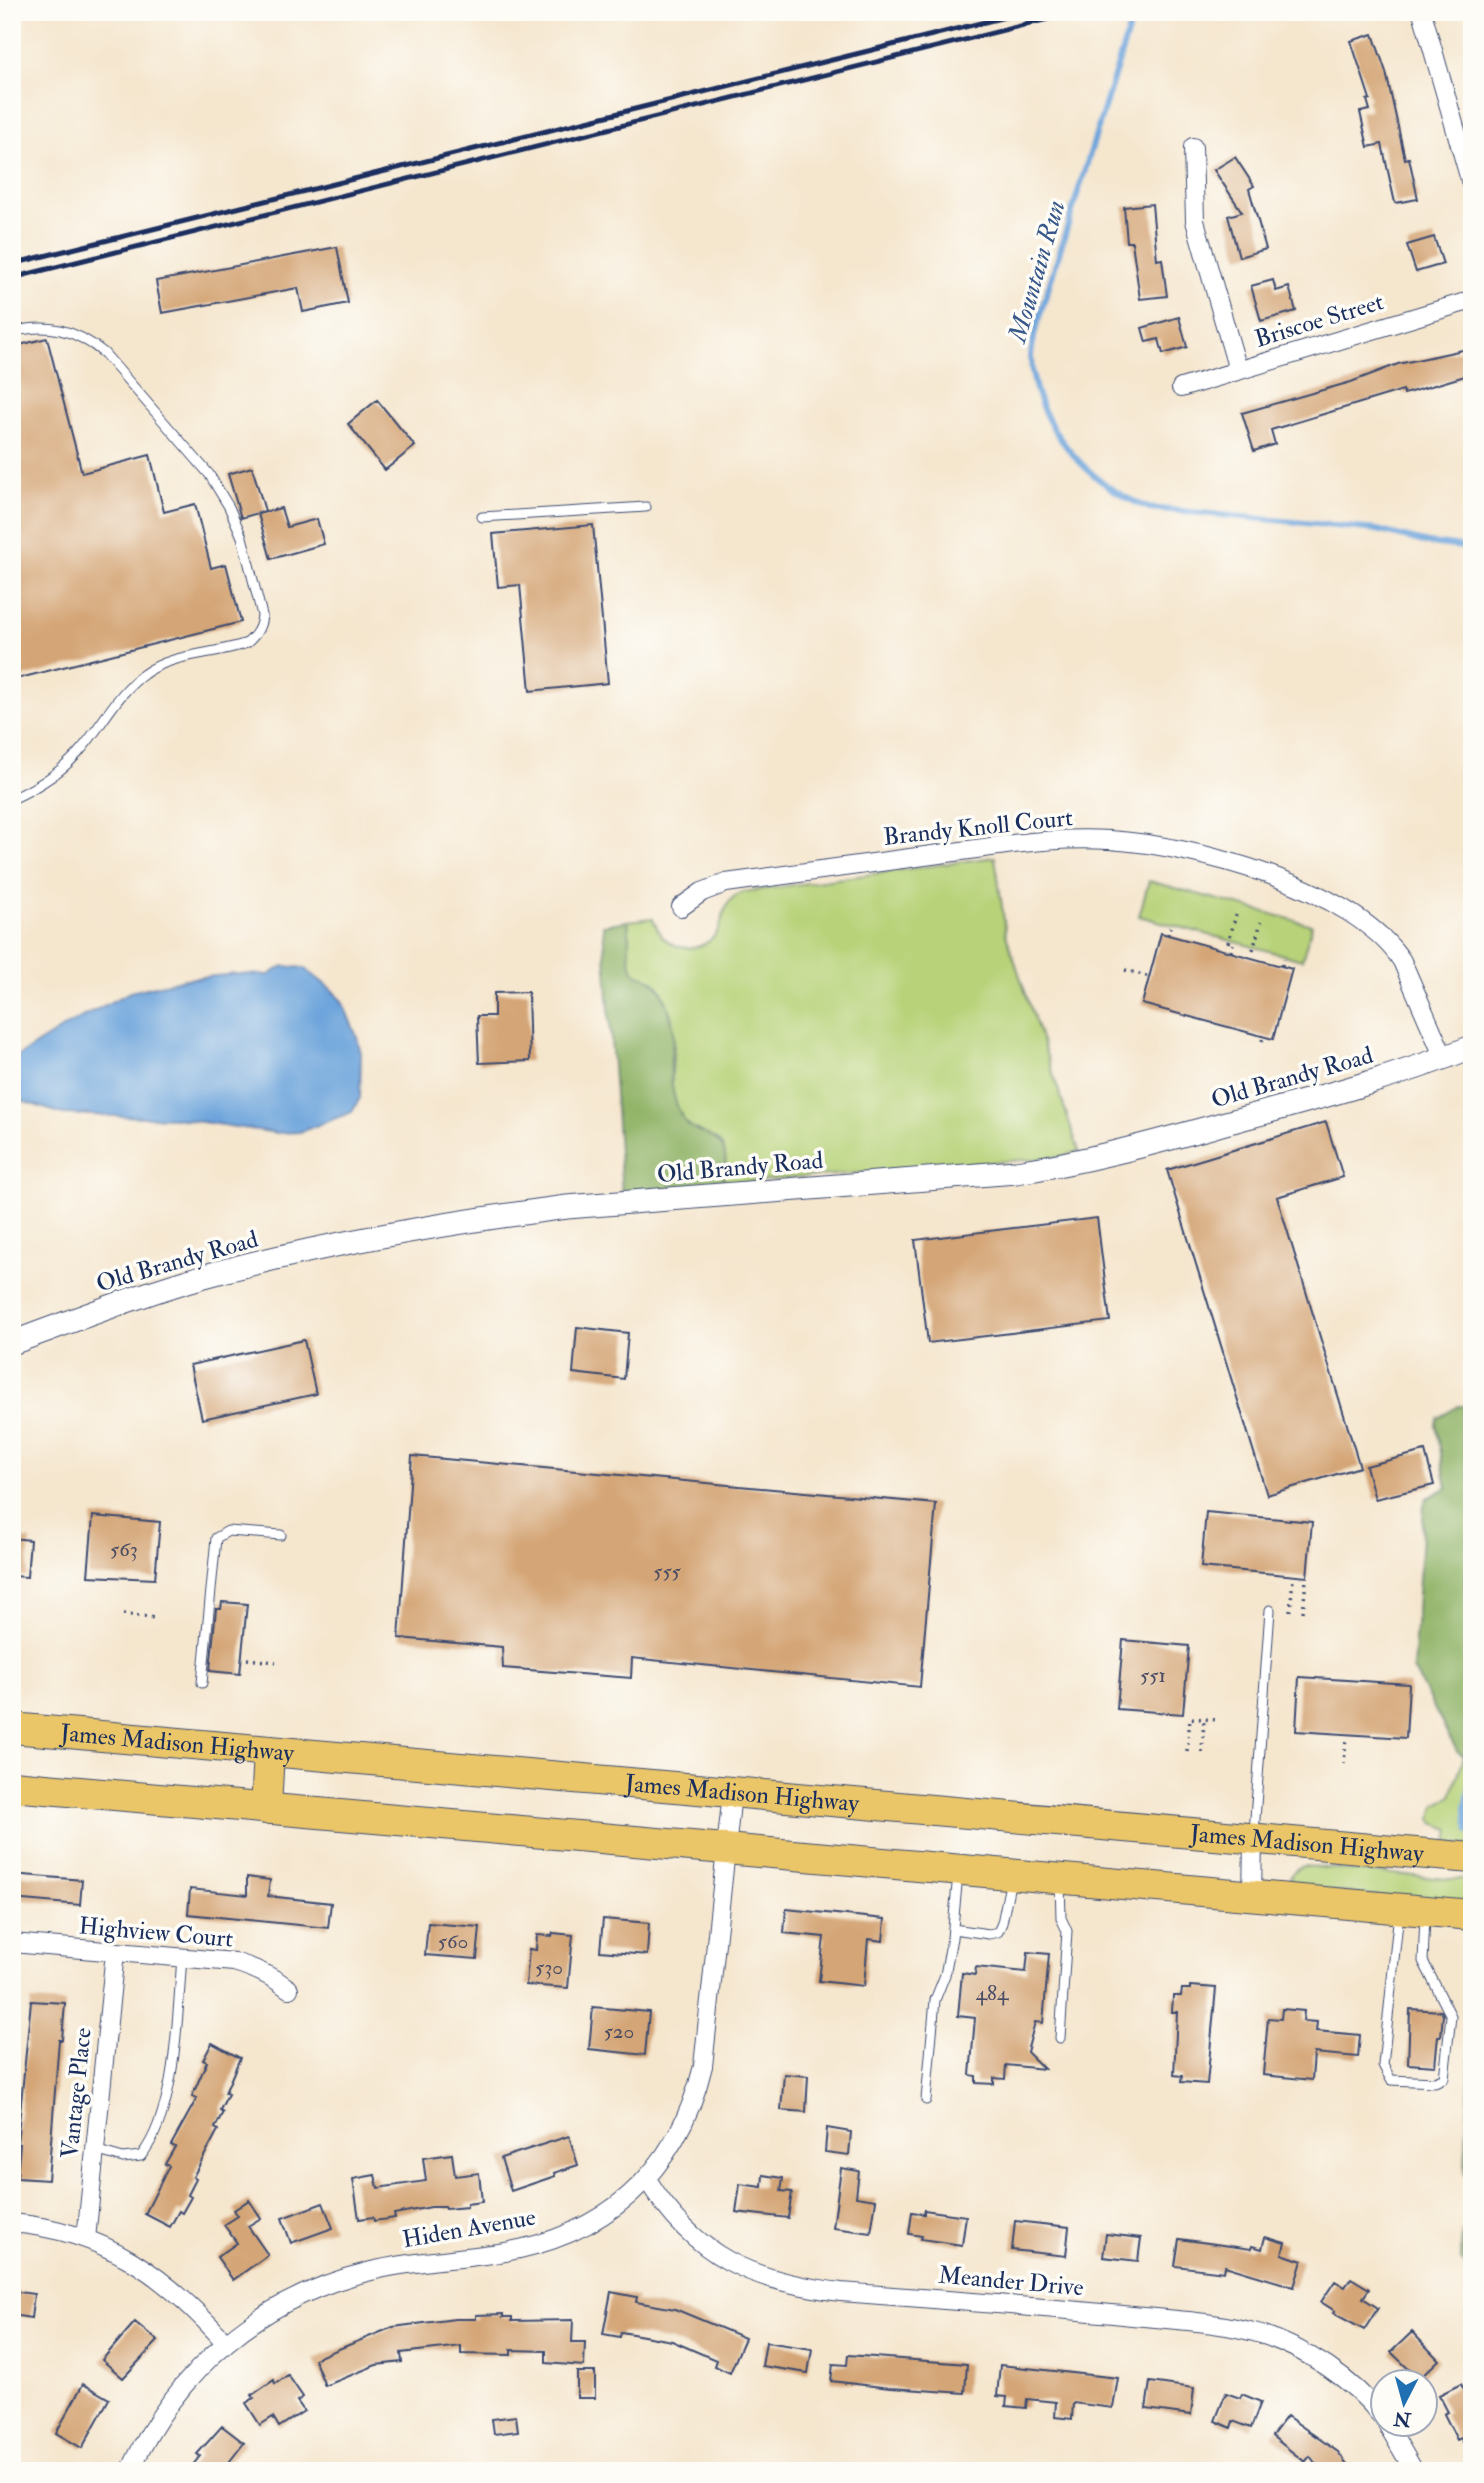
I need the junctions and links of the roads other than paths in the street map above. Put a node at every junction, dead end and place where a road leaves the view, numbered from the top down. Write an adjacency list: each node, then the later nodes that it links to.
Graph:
1 (1422, 12): 3 (street)
2 (1193, 147): 6 (street)
3 (1472, 187)
4 (1472, 300): 6 (street, Briscoe Street)
5 (12, 332): 10 (lane)
6 (1238, 370): 7 (street, Briscoe Street)
7 (1181, 388)
8 (646, 507): 9 (lane)
9 (482, 517)
10 (12, 799)
11 (681, 907): 13 (street, Brandy Knoll Court)
12 (1472, 1047): 13 (street, Old Brandy Road)
13 (1444, 1058): 14 (street, Old Brandy Road)
14 (12, 1343)
15 (281, 1535): 17 (lane)
16 (1270, 1610): 23 (lane)
17 (202, 1683)
18 (12, 1728): 19 (main road, James Madison Highway)
19 (269, 1751): 21 (main road, James Madison Highway); 22 (main road)
20 (12, 1786): 22 (main road)
21 (732, 1793): 23 (main road, James Madison Highway); 24 (street, Hiden Avenue)
22 (266, 1809): 24 (main road)
23 (1253, 1838): 25 (main road, James Madison Highway); 29 (street)
24 (726, 1850): 26 (main road); 40 (street, Hiden Avenue)
25 (1472, 1858)
26 (959, 1871): 27 (main road); 32 (lane)
27 (1012, 1875): 28 (main road); 32 (lane)
28 (1060, 1880): 29 (main road); 37 (lane)
29 (1252, 1897): 30 (main road)
30 (1412, 1910): 30 (lane); 31 (main road)
31 (1472, 1915)
32 (953, 1929): 38 (lane)
33 (12, 1944): 34 (street, Highview Court)
34 (115, 1952): 35 (street, Highview Court); 39 (street, Vantage Place)
35 (183, 1958): 36 (street, Highview Court); 39 (lane)
36 (289, 1989)
37 (1060, 2038)
38 (926, 2100)
39 (95, 2150): 42 (street, Vantage Place)
40 (647, 2179): 43 (street, Hiden Avenue); 44 (street, Meander Drive)
41 (12, 2223): 42 (street)
42 (86, 2239): 43 (street)
43 (225, 2342): 46 (street, Hiden Avenue)
44 (1368, 2403)
45 (1395, 2438): 47 (street)
46 (130, 2471)
47 (1414, 2471)

